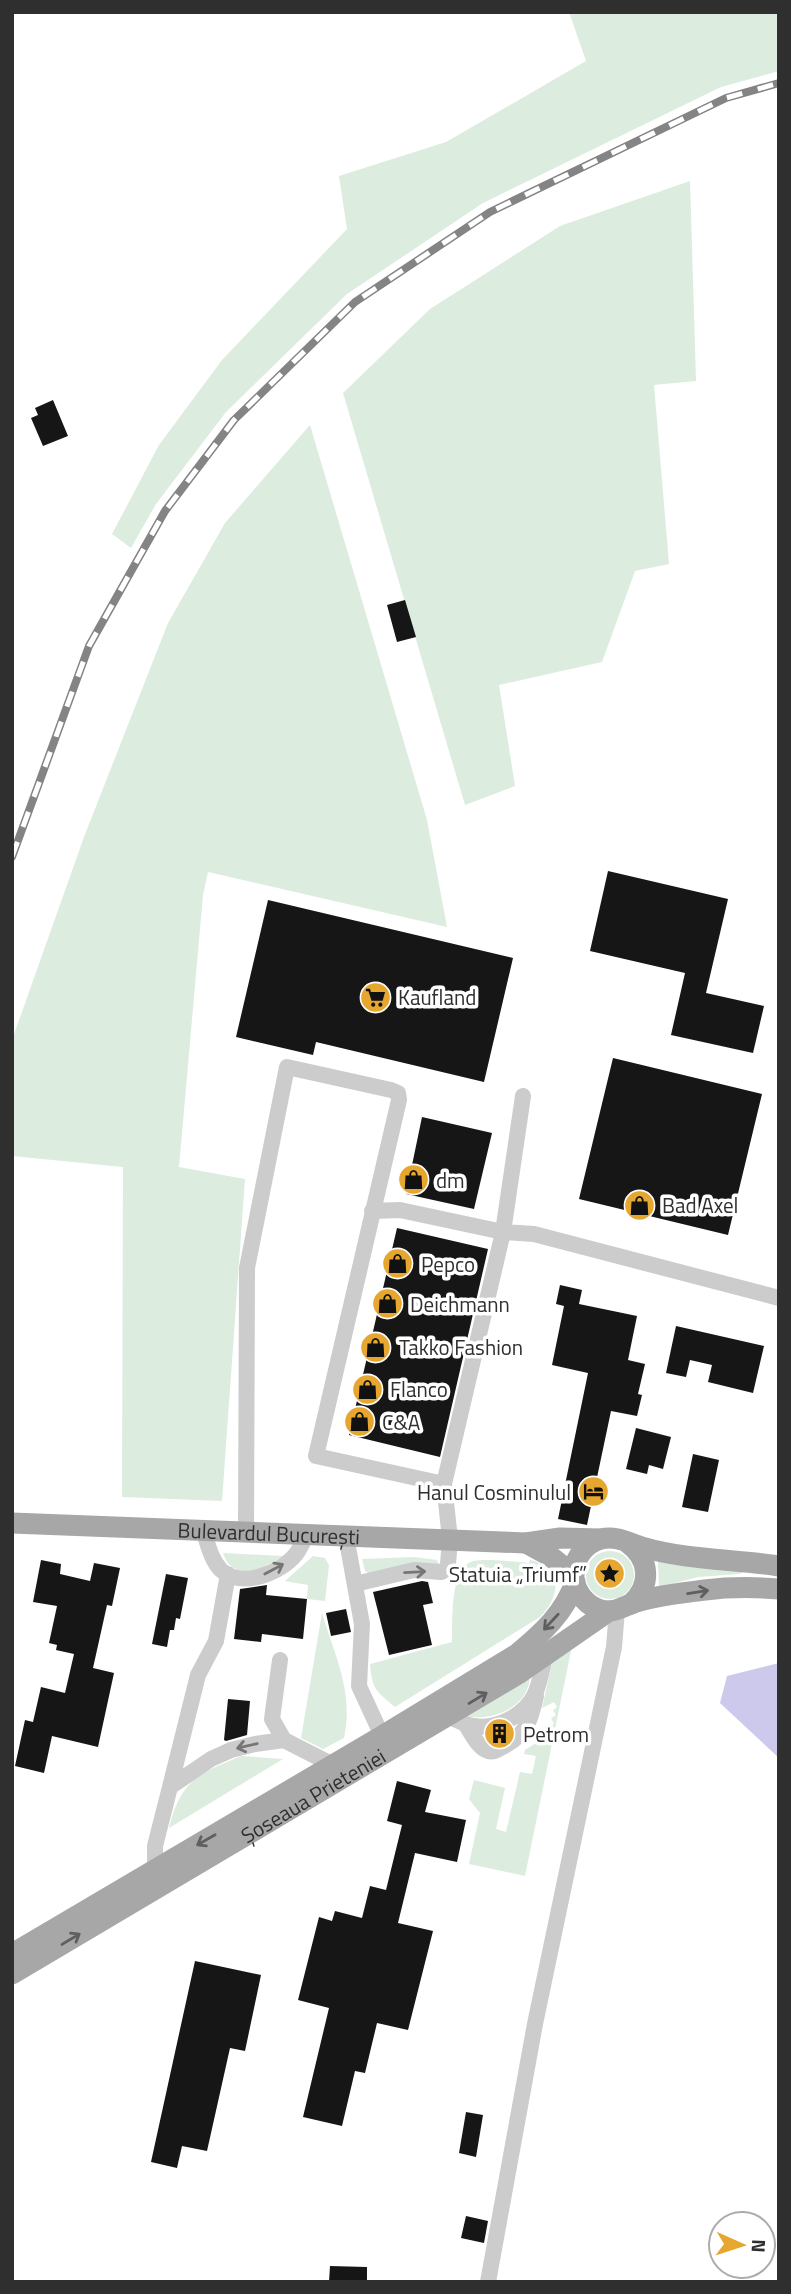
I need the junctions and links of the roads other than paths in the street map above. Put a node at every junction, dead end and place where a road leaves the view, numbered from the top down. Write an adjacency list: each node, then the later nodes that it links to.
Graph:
1 (523, 1096): 3 (street)
2 (372, 1211): 3 (street); 5 (street); 8 (street)
3 (503, 1232): 4 (street); 5 (street)
4 (779, 1298)
5 (444, 1485): 11 (street)
6 (12, 1523): 7 (main road, Bulevardul București)
7 (203, 1531): 8 (main road, Bulevardul București); 16 (street)
8 (246, 1533): 9 (main road, Bulevardul București)
9 (307, 1535): 10 (main road, Bulevardul București); 16 (street, one-way to 9)
10 (346, 1536): 11 (main road, Bulevardul București); 18 (street)
11 (450, 1539): 13 (main road, Bulevardul București); 18 (street, one-way to 11)
12 (601, 1539): 13 (main road, Bulevardul București); 14 (main road); 17 (main road)
13 (526, 1543): 17 (main road)
14 (628, 1543): 15 (main road); 20 (main road)
15 (779, 1566)
16 (228, 1574): 28 (street)
17 (574, 1579): 20 (main road); 25 (main road, Șoseaua Prieteniei, one-way to 25)
18 (355, 1584): 25 (street)
19 (779, 1588): 20 (main road, one-way to 19)
20 (619, 1608): 21 (main road, Șoseaua Prieteniei); 32 (street)
21 (545, 1657): 23 (street); 24 (main road, Șoseaua Prieteniei, one-way to 21)
22 (280, 1660): 26 (street)
23 (538, 1686): 24 (street); 24 (street)
24 (457, 1720): 31 (main road, Șoseaua Prieteniei, one-way to 24)
25 (382, 1736): 27 (main road, Șoseaua Prieteniei)
26 (284, 1740): 27 (street); 28 (street, one-way to 28)
27 (333, 1765): 29 (main road, Șoseaua Prieteniei, one-way to 29)
28 (170, 1787): 29 (street)
29 (155, 1869): 30 (main road, Șoseaua Prieteniei)
30 (12, 1954)
31 (12, 1974)
32 (488, 2282)

